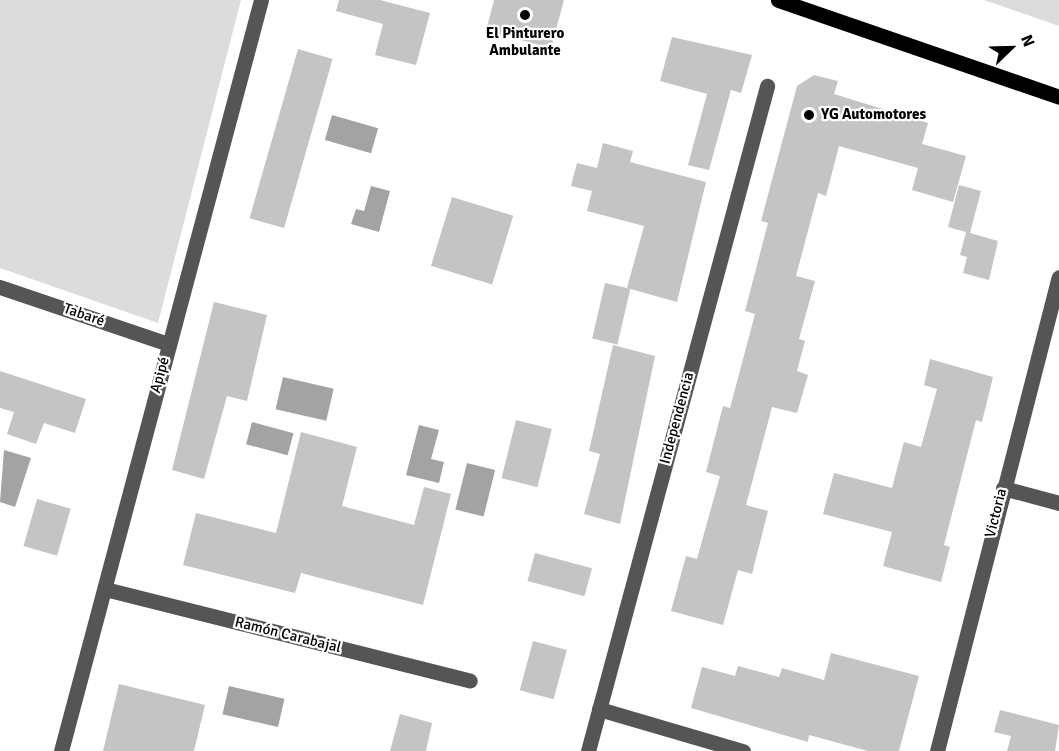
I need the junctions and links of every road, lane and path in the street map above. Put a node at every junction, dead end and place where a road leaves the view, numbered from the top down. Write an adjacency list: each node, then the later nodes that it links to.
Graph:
1 (261, 0): 7 (street, Apipé)
2 (778, 0): 4 (main road)
3 (767, 86): 12 (street, Independencia)
4 (1059, 97)
5 (1059, 277): 8 (street, Victoria)
6 (0, 287): 7 (street, Tabaré)
7 (168, 344): 10 (street, Apipé)
8 (1003, 488): 9 (street); 16 (street, Victoria)
9 (1059, 503)
10 (105, 590): 11 (street, Ramón Carabajal); 13 (street, Apipé)
11 (471, 681)
12 (599, 709): 14 (street, Independencia); 15 (street)
13 (61, 751)
14 (588, 751)
15 (743, 751)
16 (937, 751)

